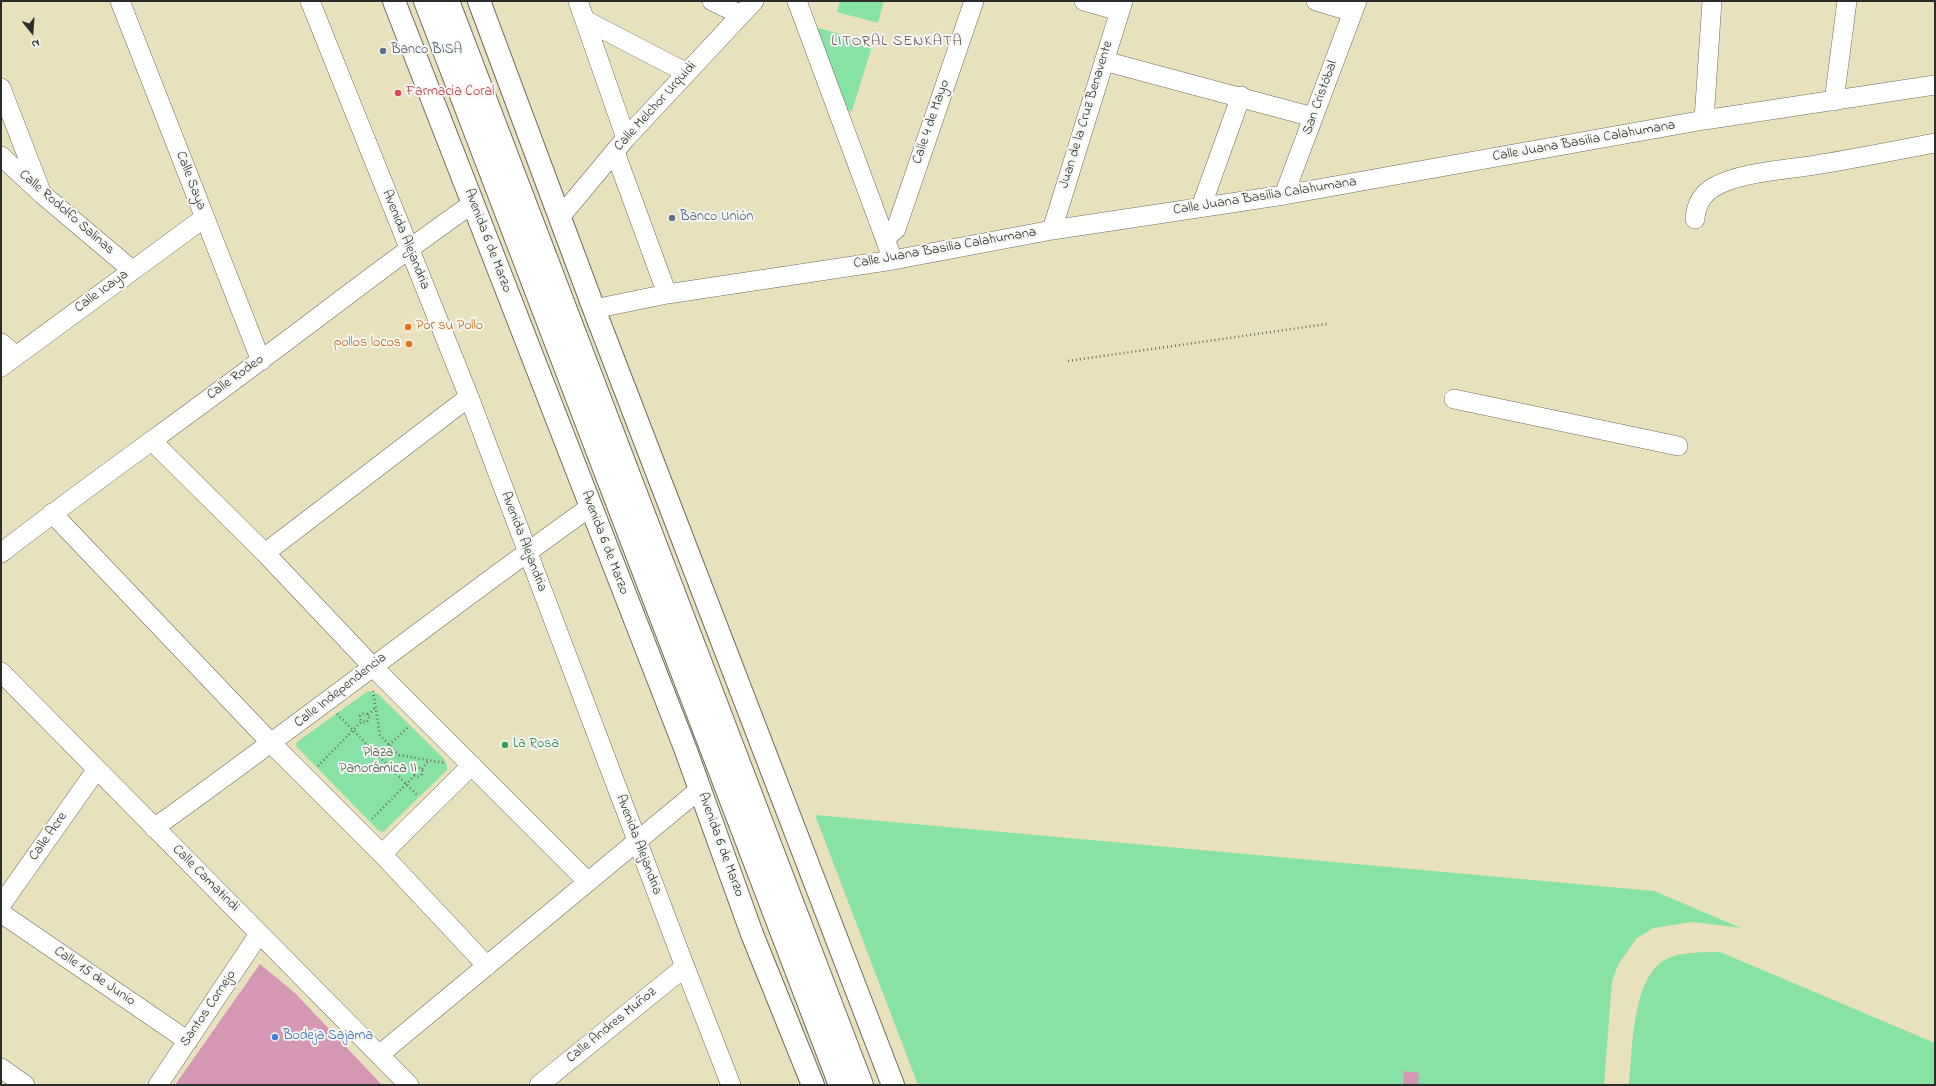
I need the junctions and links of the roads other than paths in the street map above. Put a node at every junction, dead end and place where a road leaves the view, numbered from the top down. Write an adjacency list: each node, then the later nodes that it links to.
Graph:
1 (120, 1): 37 (street, Calle Saya)
2 (310, 1): 41 (street, Avenida Alejandria)
3 (394, 1): 34 (main road, Avenida 6 de Marzo)
4 (425, 1): 20 (main road, Avenida 6 de Marzo)
5 (448, 1): 20 (main road, Avenida 6 de Marzo)
6 (479, 1): 36 (main road)
7 (578, 1): 19 (street)
8 (712, 1): 18 (street)
9 (754, 1): 18 (street, Calle Melchor Urquidi)
10 (797, 1): 40 (street)
11 (974, 1): 40 (street, Calle 4 de Mayo)
12 (1084, 1): 16 (street)
13 (1316, 1): 17 (street)
14 (1712, 1): 28 (street)
15 (1847, 1): 26 (street)
16 (1121, 6): 21 (street, Juan de la Cruz Benavente)
17 (1354, 7): 27 (street, San Cristóbal)
18 (741, 15): 22 (street, Calle Melchor Urquidi)
19 (585, 20): 22 (street); 30 (street)
20 (448, 30): 82 (main road, Avenida 6 de Marzo); 83 (main road, Avenida 6 de Marzo)
21 (1104, 61): 25 (street); 39 (street, Juan de la Cruz Benavente)
22 (687, 73): 30 (street, Calle Melchor Urquidi)
23 (1935, 85): 26 (street, Calle Juana Basilia Calahumana)
24 (1, 88): 32 (street)
25 (1241, 96): 27 (street); 35 (street)
26 (1834, 101): 28 (street, Calle Juana Basilia Calahumana)
27 (1313, 118): 33 (street, San Cristóbal)
28 (1704, 120): 33 (street, Calle Juana Basilia Calahumana)
29 (1935, 143): 38 (street)
30 (621, 145): 36 (street, Calle Melchor Urquidi); 44 (street)
31 (1, 156): 32 (street, Calle Rodolfo Salinas)
32 (42, 194): 43 (street, Calle Rodolfo Salinas)
33 (1284, 195): 35 (street, Calle Juana Basilia Calahumana)
34 (472, 204): 41 (street, Calle Rodeo); 53 (main road, Avenida 6 de Marzo)
35 (1201, 208): 39 (street, Calle Juana Basilia Calahumana)
36 (561, 216): 45 (main road)
37 (204, 218): 43 (street, Calle Icaya); 47 (street, Calle Saya)
38 (1695, 219)
39 (1052, 230): 42 (street, Calle Juana Basilia Calahumana)
40 (885, 239): 42 (street)
41 (408, 248): 47 (street, Calle Rodeo); 49 (street, Avenida Alejandria)
42 (893, 260): 44 (street, Calle Juana Basilia Calahumana)
43 (132, 270): 48 (street, Calle Icaya)
44 (667, 294): 45 (street, Calle Juana Basilia Calahumana)
45 (594, 308): 84 (main road)
46 (1, 343): 48 (street)
47 (260, 361): 51 (street, Calle Rodeo)
48 (8, 362)
49 (469, 397): 55 (street, Avenida Alejandria); 56 (street)
50 (1454, 399): 52 (street)
51 (152, 441): 54 (street, Calle Rodeo); 56 (street)
52 (1678, 446)
53 (590, 507): 55 (street, Calle Independencia); 63 (main road, Avenida 6 de Marzo)
54 (52, 514): 57 (street, Calle Rodeo); 60 (street)
55 (526, 552): 58 (street, Calle Independencia); 65 (street, Avenida Alejandria)
56 (265, 553): 58 (street)
57 (1, 554)
58 (372, 666): 60 (street, Calle Independencia); 61 (street)
59 (4, 681): 62 (street, Calle Camatindi)
60 (272, 744): 64 (street, Calle Independencia); 66 (street)
61 (472, 765): 66 (street); 67 (street)
62 (97, 769): 64 (street, Calle Camatindi); 68 (street, Calle Acre)
63 (700, 789): 65 (street); 76 (main road, Avenida 6 de Marzo)
64 (154, 828): 70 (street, Calle Camatindi)
65 (637, 841): 67 (street); 72 (street, Avenida Alejandria)
66 (382, 854): 71 (street)
67 (588, 882): 71 (street)
68 (1, 905)
69 (1, 913): 73 (street, Calle 15 de Junio)
70 (259, 934): 73 (street, Santos Cornejo); 74 (street, Calle Camatindi)
71 (487, 966): 74 (street)
72 (685, 967): 80 (street, Calle Andres Muñoz); 81 (street, Avenida Alejandria)
73 (188, 1041): 78 (street, Santos Cornejo)
74 (379, 1055): 79 (street, Calle Camatindi)
75 (1, 1068): 77 (street)
76 (808, 1082)
77 (25, 1085)
78 (158, 1085)
79 (409, 1085)
80 (538, 1085)
81 (731, 1085)
82 (840, 1085)
83 (862, 1085)
84 (893, 1085)

